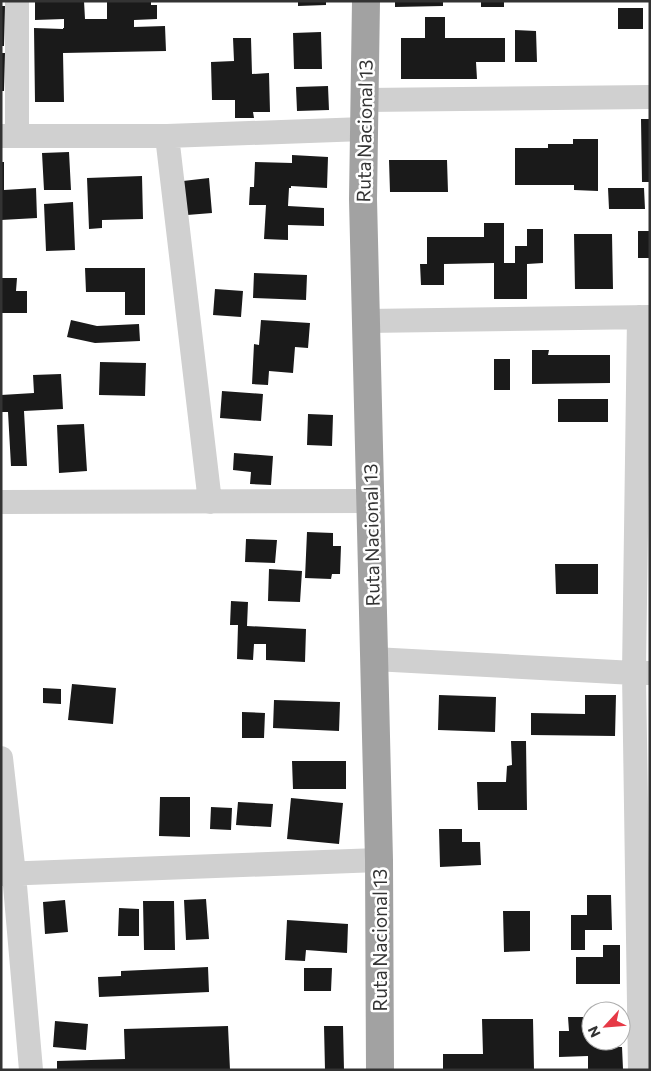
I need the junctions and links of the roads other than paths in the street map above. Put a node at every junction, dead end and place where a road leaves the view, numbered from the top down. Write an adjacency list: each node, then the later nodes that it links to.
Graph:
1 (17, 1): 6 (street)
2 (366, 1): 4 (highway, Ruta Nacional 13)
3 (650, 97): 4 (street)
4 (364, 100): 5 (highway, Ruta Nacional 13)
5 (364, 129): 7 (street); 9 (highway, Ruta Nacional 13)
6 (9, 136): 7 (street)
7 (167, 136): 11 (street)
8 (644, 317): 9 (street); 14 (street)
9 (366, 321): 12 (highway, Ruta Nacional 13)
10 (1, 502): 11 (street)
11 (210, 502): 12 (street)
12 (370, 502): 13 (highway, Ruta Nacional 13)
13 (374, 659): 14 (street); 16 (highway, Ruta Nacional 13)
14 (642, 673): 20 (street)
15 (1, 758): 17 (street)
16 (379, 860): 17 (street); 19 (highway, Ruta Nacional 13)
17 (8, 874): 18 (street)
18 (31, 1070)
19 (380, 1070)
20 (640, 1070)

